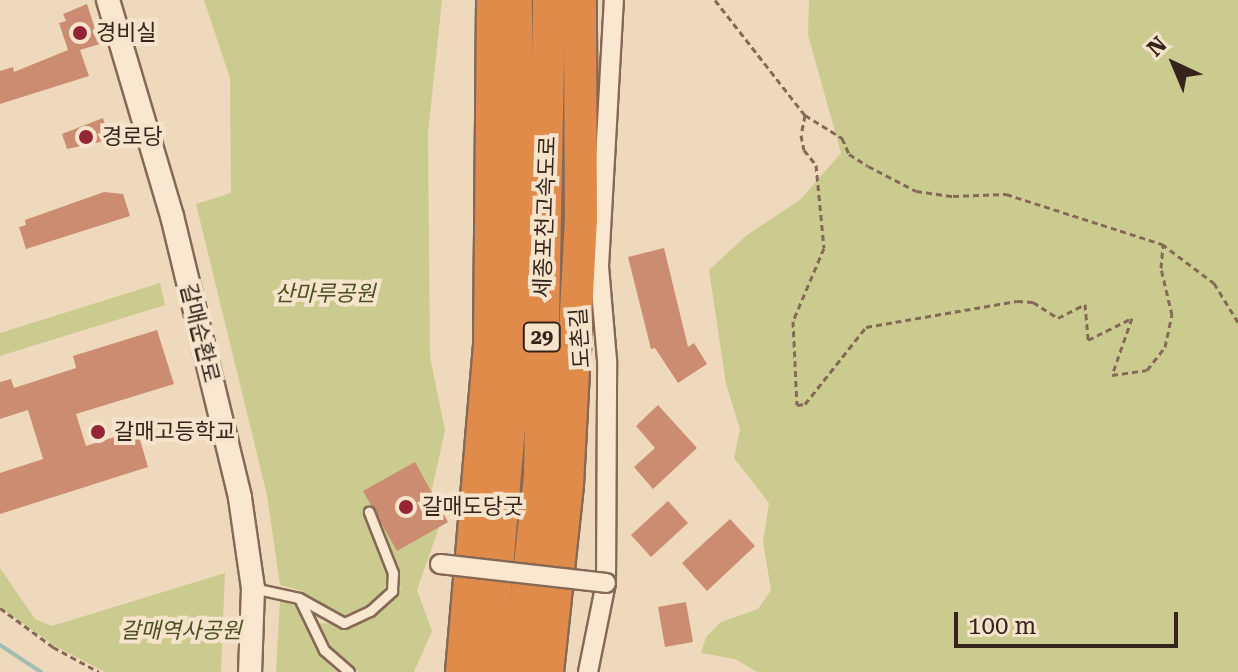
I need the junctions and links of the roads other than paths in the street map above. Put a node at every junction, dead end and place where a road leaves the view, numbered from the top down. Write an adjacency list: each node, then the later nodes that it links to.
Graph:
1 (108, 0): 10 (street, 갈매순환로)
2 (493, 0): 14 (highway)
3 (516, 0): 15 (highway, 세종포천고속도로 / 29)
4 (549, 0): 16 (highway, 세종포천고속도로 / 29)
5 (580, 0): 17 (highway)
6 (614, 0): 9 (street, 도촌길)
7 (369, 512): 11 (lane)
8 (440, 564): 9 (street, bridge)
9 (606, 583): 18 (street, 도촌길)
10 (253, 588): 11 (lane); 12 (street, 갈매순환로)
11 (299, 598): 13 (lane)
12 (250, 672)
13 (349, 672)
14 (462, 672)
15 (488, 672)
16 (518, 672)
17 (547, 672)
18 (588, 672)

